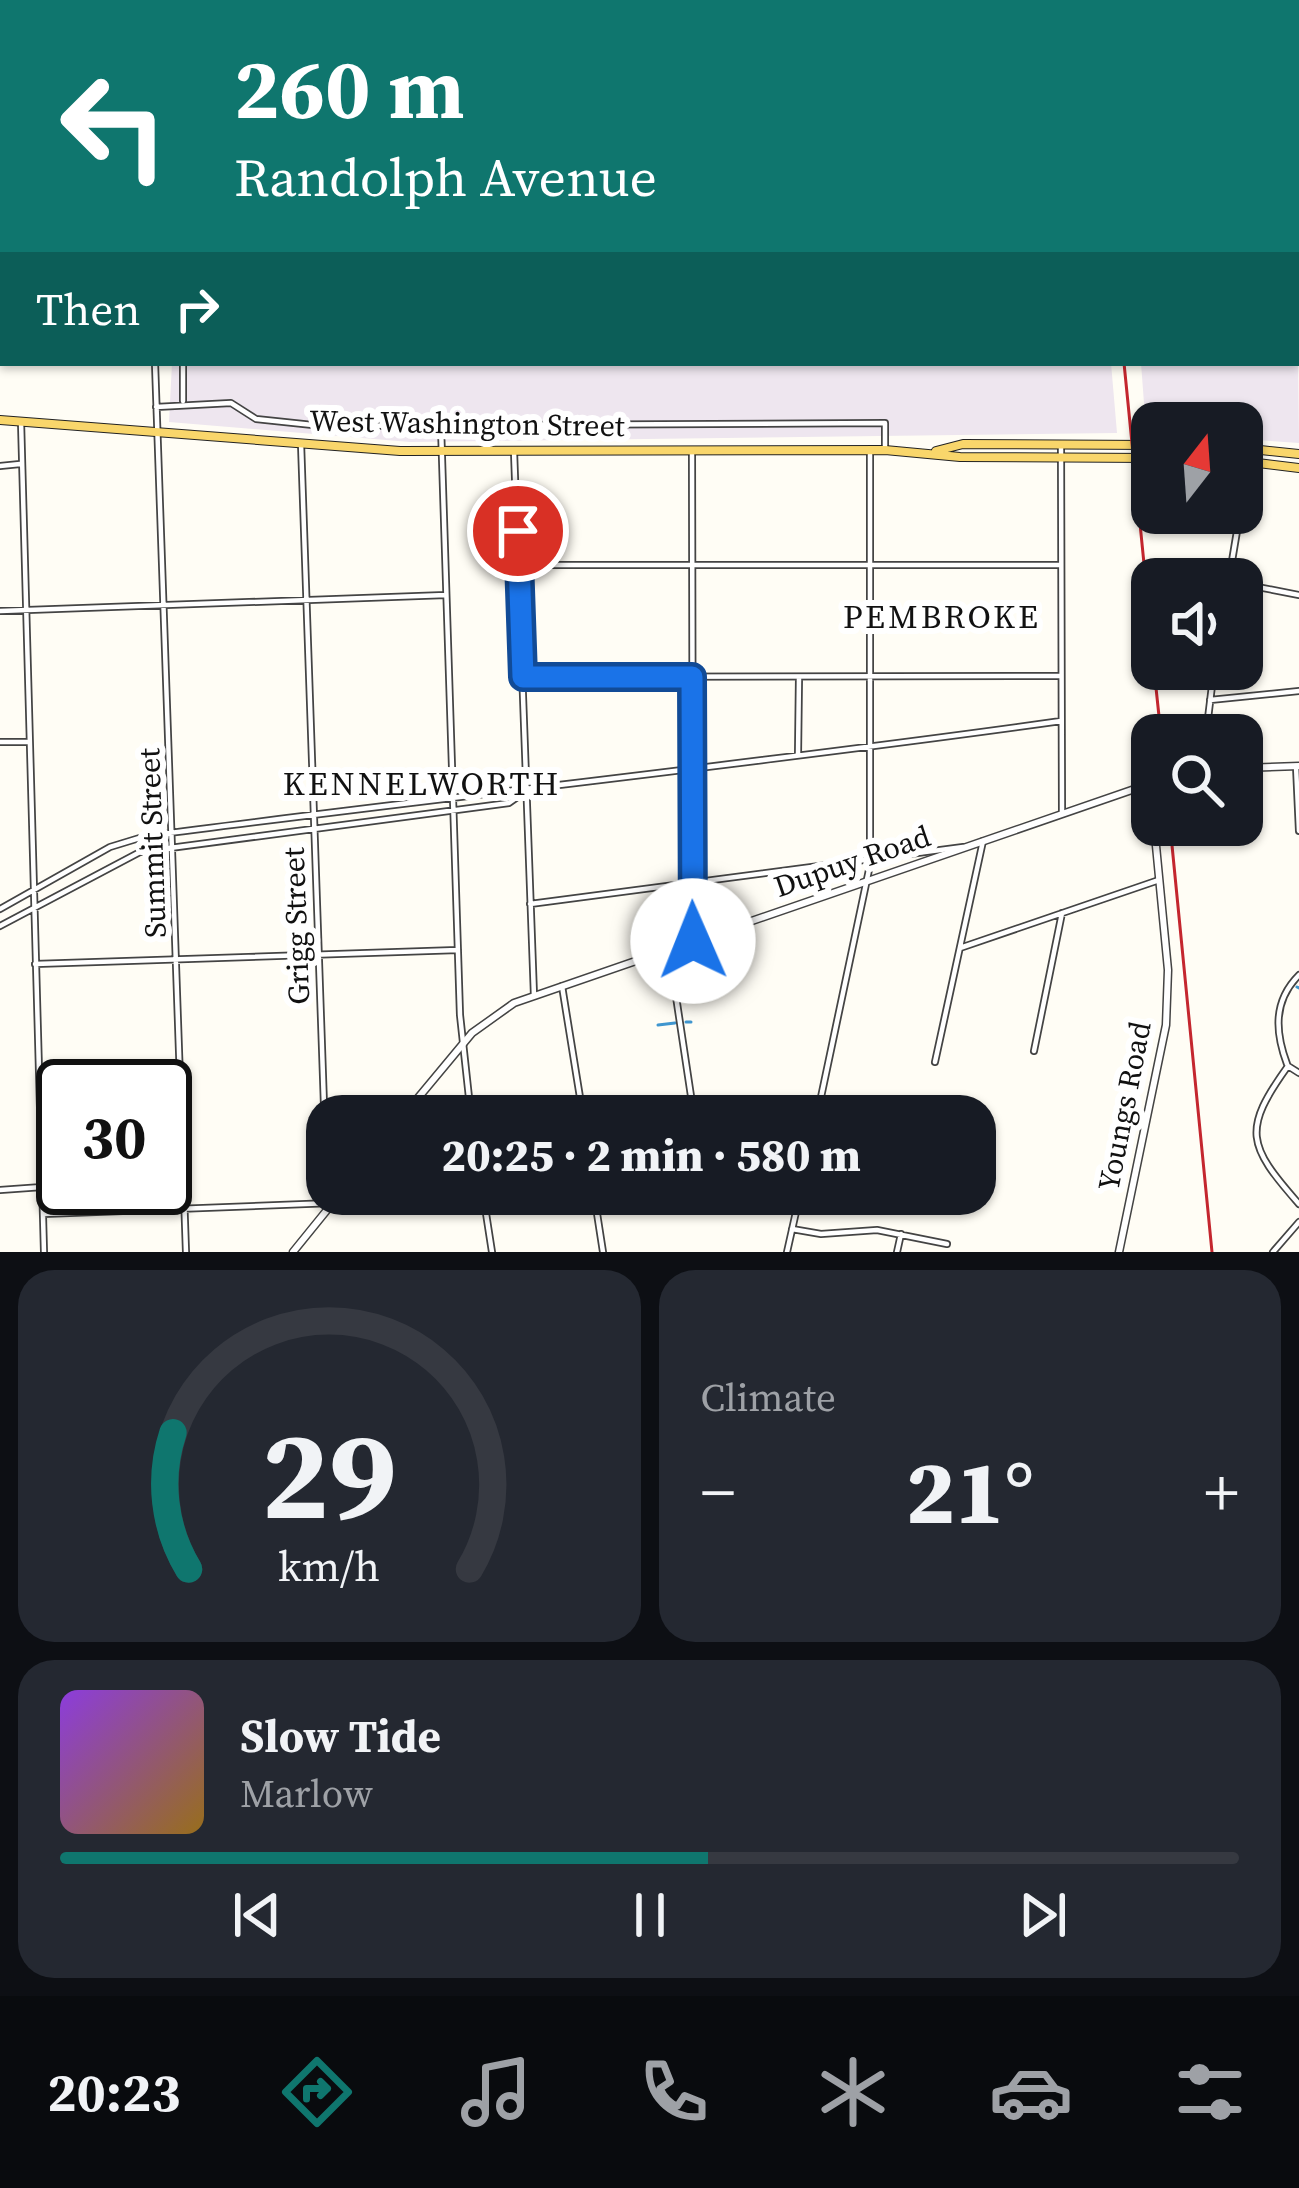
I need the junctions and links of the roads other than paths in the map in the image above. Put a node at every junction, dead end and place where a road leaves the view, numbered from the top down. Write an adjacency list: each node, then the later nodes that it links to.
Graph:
1 (155, 366): 4 (street, Summit Street)
2 (183, 366): 3 (street)
3 (183, 401): 4 (street); 7 (street)
4 (156, 406): 8 (street, Summit Street)
5 (0, 420): 6 (main road, West Washington Street)
6 (21, 421): 8 (main road, West Washington Street); 23 (street)
7 (441, 426): 13 (street); 15 (street)
8 (158, 432): 9 (main road, West Washington Street); 34 (street, Summit Street)
9 (301, 443): 15 (main road, West Washington Street); 33 (street, Grigg Street)
10 (1061, 444): 11 (main road, West Washington Street); 18 (main road, West Washington Street); 20 (street)
11 (1131, 445)
12 (870, 450): 13 (main road, West Washington Street); 17 (main road, West Washington Street); 29 (street)
13 (885, 450): 18 (main road, West Washington Street)
14 (1263, 450): 19 (main road)
15 (442, 451): 16 (main road, West Washington Street); 31 (street)
16 (514, 451): 17 (main road, West Washington Street); 27 (street)
17 (692, 451): 28 (street)
18 (934, 451): 20 (main road, West Washington Street)
19 (1299, 454)
20 (1061, 457): 21 (main road, West Washington Street); 26 (street)
21 (1131, 458)
22 (1263, 463): 25 (main road)
23 (20, 464): 24 (street); 35 (street)
24 (0, 466)
25 (1299, 468)
26 (1061, 565): 29 (street); 37 (street)
27 (519, 566): 28 (street); 38 (street)
28 (691, 566): 29 (street); 39 (street)
29 (870, 566): 41 (street)
30 (1263, 588): 32 (street)
31 (446, 595): 33 (street); 56 (street)
32 (1299, 595)
33 (306, 601): 34 (street); 58 (street, Grigg Street)
34 (165, 606): 35 (street); 62 (street, Summit Street)
35 (23, 610): 36 (street); 48 (street)
36 (0, 611)
37 (1061, 676): 41 (street); 46 (street)
38 (523, 677): 39 (street); 54 (street)
39 (692, 677): 40 (street); 53 (street)
40 (799, 677): 41 (street); 50 (street)
41 (870, 677): 49 (street)
42 (1211, 690): 44 (street)
43 (1299, 691): 44 (street)
44 (1210, 700): 45 (street)
45 (1208, 714)
46 (1061, 721): 49 (street); 59 (street)
47 (0, 742): 48 (street)
48 (27, 742): 71 (street)
49 (870, 747): 50 (street); 67 (street)
50 (798, 757): 53 (street)
51 (1297, 766): 52 (street); 61 (street)
52 (1263, 768)
53 (692, 771): 54 (street); 70 (street)
54 (527, 790): 56 (street); 57 (street); 72 (street)
55 (1131, 790): 59 (street, Dupuy Road)
56 (454, 795): 57 (street); 58 (street)
57 (454, 810): 60 (street); 79 (street)
58 (313, 814): 60 (street, Grigg Street); 62 (street)
59 (1062, 814): 63 (street, Dupuy Road)
60 (314, 829): 66 (street); 81 (street, Grigg Street)
61 (1299, 831)
62 (172, 833): 66 (street, Summit Street); 71 (street)
63 (983, 841): 64 (street, Dupuy Road); 78 (street)
64 (968, 846): 67 (street); 68 (street, Dupuy Road)
65 (1156, 846): 69 (street, Youngs Road)
66 (173, 848): 73 (street); 82 (street, Summit Street)
67 (871, 858): 68 (street); 70 (street)
68 (868, 880): 77 (street, Dupuy Road); 99 (street)
69 (1159, 880): 75 (street); 122 (street, Youngs Road)
70 (692, 882): 72 (street); 77 (street)
71 (32, 891): 73 (street); 74 (street)
72 (530, 904): 86 (street)
73 (33, 908): 76 (street); 83 (street)
74 (0, 909)
75 (1062, 913): 78 (street); 88 (street)
76 (0, 926)
77 (693, 941): 80 (street, Dupuy Road)
78 (960, 948): 91 (street)
79 (458, 950): 81 (street); 87 (street)
80 (669, 950): 85 (street, Dupuy Road); 98 (street)
81 (318, 956): 82 (street); 94 (street, Grigg Street)
82 (177, 959): 83 (street); 90 (street, Summit Street)
83 (35, 964): 89 (street)
84 (1299, 975): 92 (street)
85 (562, 986): 86 (street, Dupuy Road); 97 (street)
86 (534, 996): 87 (street, Dupuy Road)
87 (462, 1043): 95 (street, Dupuy Road); 96 (street)
88 (1034, 1051)
89 (38, 1059)
90 (180, 1059)
91 (935, 1062)
92 (1288, 1066): 93 (street); 103 (street)
93 (1299, 1073)
94 (323, 1095)
95 (420, 1095)
96 (468, 1095)
97 (580, 1095)
98 (691, 1095)
99 (822, 1095)
100 (36, 1187): 101 (street)
101 (0, 1190)
102 (306, 1204): 104 (street)
103 (1299, 1204)
104 (192, 1207)
105 (43, 1215): 115 (street)
106 (185, 1215): 116 (street, Summit Street)
107 (322, 1215): 117 (street)
108 (486, 1215): 118 (street)
109 (597, 1215): 119 (street)
110 (796, 1215): 112 (street)
111 (1299, 1222): 123 (street)
112 (793, 1229): 113 (street); 120 (street)
113 (901, 1234): 114 (street); 121 (street)
114 (947, 1244)
115 (44, 1252)
116 (187, 1252)
117 (293, 1252)
118 (492, 1252)
119 (603, 1252)
120 (788, 1252)
121 (897, 1252)
122 (1119, 1252)
123 (1273, 1252)

